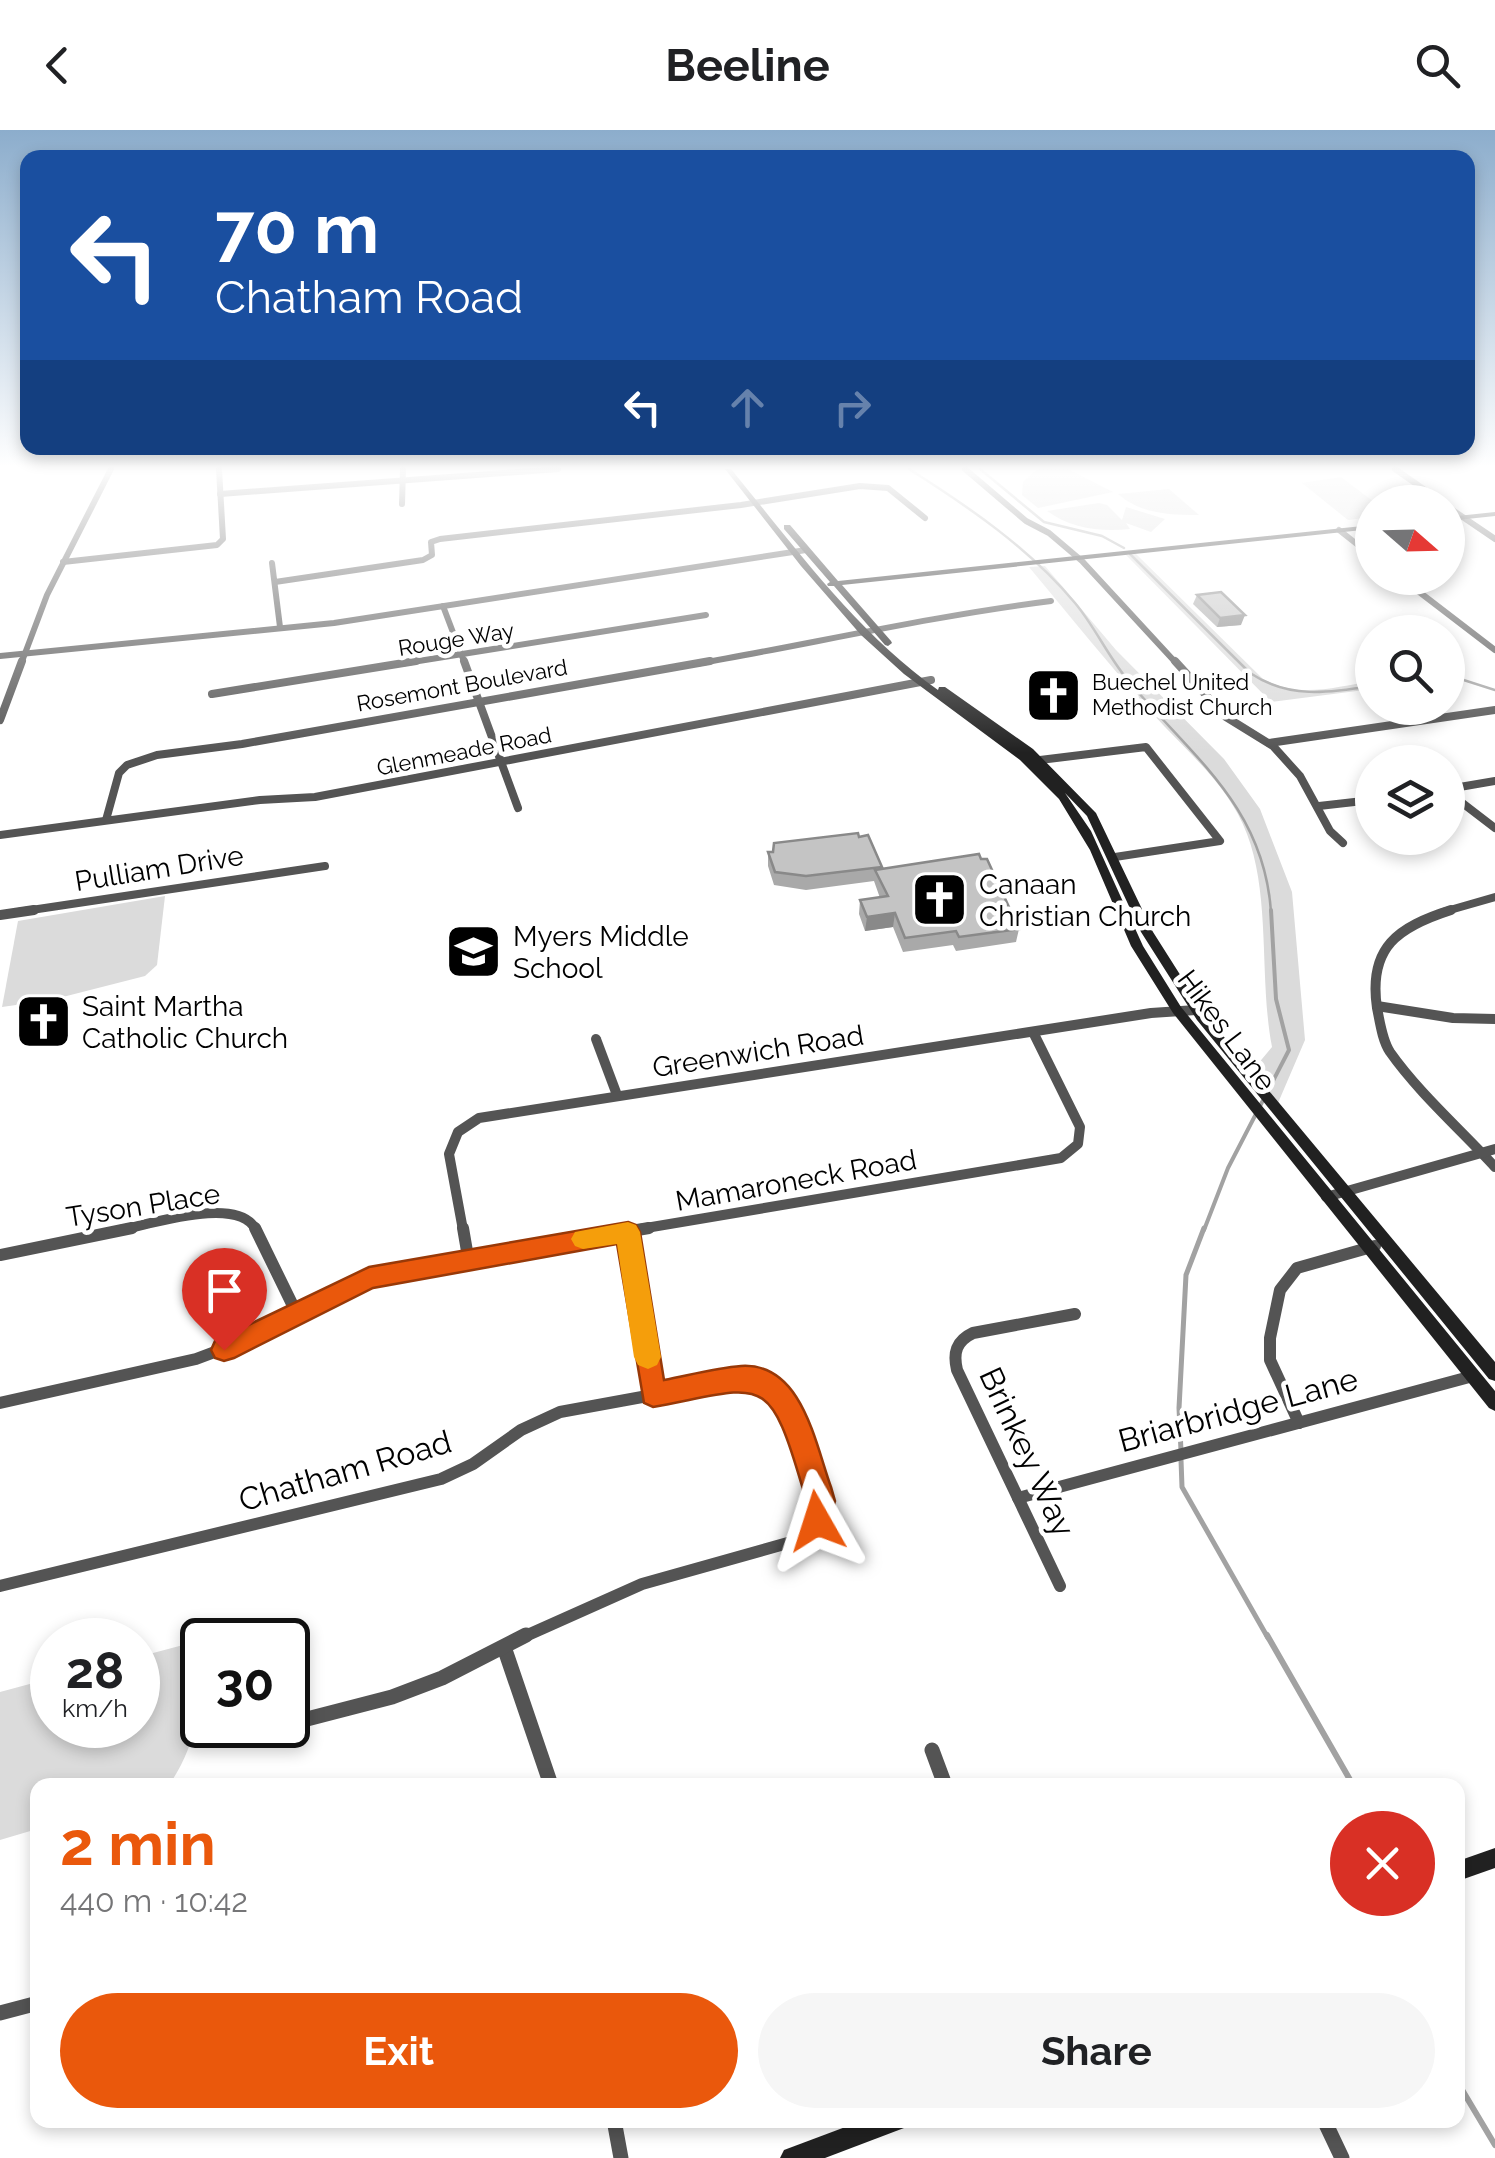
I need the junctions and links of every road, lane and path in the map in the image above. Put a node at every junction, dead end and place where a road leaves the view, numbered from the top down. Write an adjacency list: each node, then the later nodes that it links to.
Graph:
1 (272, 563): 8 (street)
2 (62, 564): 18 (street)
3 (399, 564): 8 (street)
4 (719, 564): 12 (street)
5 (812, 564): 9 (main road, Hikes Lane)
6 (1016, 564): 9 (main road)
7 (1084, 564): 27 (street)
8 (275, 582): 14 (street)
9 (830, 584): 15 (main road, Hikes Lane); 16 (main road, Hikes Lane)
10 (1423, 595): 17 (street)
11 (1051, 601): 15 (street, Rosemont Boulevard)
12 (443, 606): 14 (street); 20 (street)
13 (706, 615): 20 (street, Rouge Way)
14 (280, 626): 18 (street)
15 (877, 632): 16 (street, Rosemont Boulevard); 21 (main road, Hikes Lane)
16 (864, 633): 21 (main road, Hikes Lane); 23 (street, Rosemont Boulevard)
17 (1495, 650)
18 (26, 653): 19 (street); 26 (street)
19 (0, 656)
20 (461, 656): 22 (street, Rouge Way); 23 (street)
21 (925, 682): 28 (main road, Hikes Lane); 29 (street, Glenmeade Road); 45 (main road, Hikes Lane)
22 (212, 694)
23 (477, 700): 29 (street); 36 (street, Rosemont Boulevard)
24 (1491, 710): 25 (street); 27 (street)
25 (1495, 718)
26 (0, 720)
27 (1268, 743): 34 (street)
28 (1040, 760): 40 (main road, Hikes Lane); 40 (street)
29 (498, 762): 35 (street); 36 (street, Glenmeade Road)
30 (1495, 781): 31 (street)
31 (1465, 787)
32 (1355, 802): 34 (street)
33 (1465, 804): 37 (street)
34 (1319, 806): 39 (street)
35 (518, 808)
36 (106, 820): 38 (street, Glenmeade Road)
37 (1495, 828)
38 (0, 834)
39 (1343, 843)
40 (1114, 857): 46 (main road, Hikes Lane)
41 (325, 866): 43 (street, Pulliam Drive)
42 (1495, 896): 44 (street)
43 (0, 915)
44 (1377, 1006): 47 (street); 53 (street)
45 (1177, 1010): 46 (street, Greenwich Road); 48 (street, Greenwich Road); 51 (main road, Hikes Lane)
46 (1196, 1010): 51 (main road, Hikes Lane)
47 (1495, 1019)
48 (1033, 1032): 50 (street, Greenwich Road); 57 (street, Mamaroneck Road)
49 (596, 1040): 50 (street)
50 (617, 1096): 61 (street, Greenwich Road)
51 (1265, 1110): 55 (main road, Hikes Lane); 56 (main road, Hikes Lane)
52 (1495, 1149): 53 (street)
53 (1482, 1152): 54 (street); 55 (street)
54 (1495, 1166)
55 (1343, 1192): 56 (street); 58 (main road, Hikes Lane)
56 (1326, 1197): 59 (main road, Hikes Lane)
57 (628, 1232): 61 (street, Mamaroneck Road); 66 (street)
58 (1385, 1243): 59 (street); 64 (main road, Hikes Lane)
59 (1366, 1249): 65 (main road, Hikes Lane); 69 (street)
60 (0, 1255): 62 (street, Tyson Place)
61 (468, 1257): 62 (street, Mamaroneck Road)
62 (296, 1312): 67 (street, Mamaroneck Road)
63 (1075, 1314): 70 (street, Brinkey Way)
64 (1495, 1374)
65 (1473, 1376): 68 (main road, Hikes Lane); 69 (street, Briarbridge Lane)
66 (653, 1394): 71 (street, Chatham Road); 73 (street, Chatham Road)
67 (0, 1403)
68 (1495, 1404)
69 (1299, 1422): 70 (street, Briarbridge Lane)
70 (1018, 1498): 72 (street, Brinkey Way)
71 (0, 1586)
72 (1060, 1586)
73 (504, 1647): 74 (street, Chatham Road); 76 (street)
74 (310, 1718)
75 (932, 1750): 77 (street)
76 (549, 1778)
77 (942, 1778)
78 (1493, 1863): 79 (main road)
79 (1465, 1869)
80 (30, 2005): 81 (street)
81 (0, 2013)
82 (615, 2128): 85 (street)
83 (874, 2128): 86 (main road)
84 (1328, 2128): 87 (street)
85 (621, 2158)
86 (792, 2158)
87 (1342, 2158)

